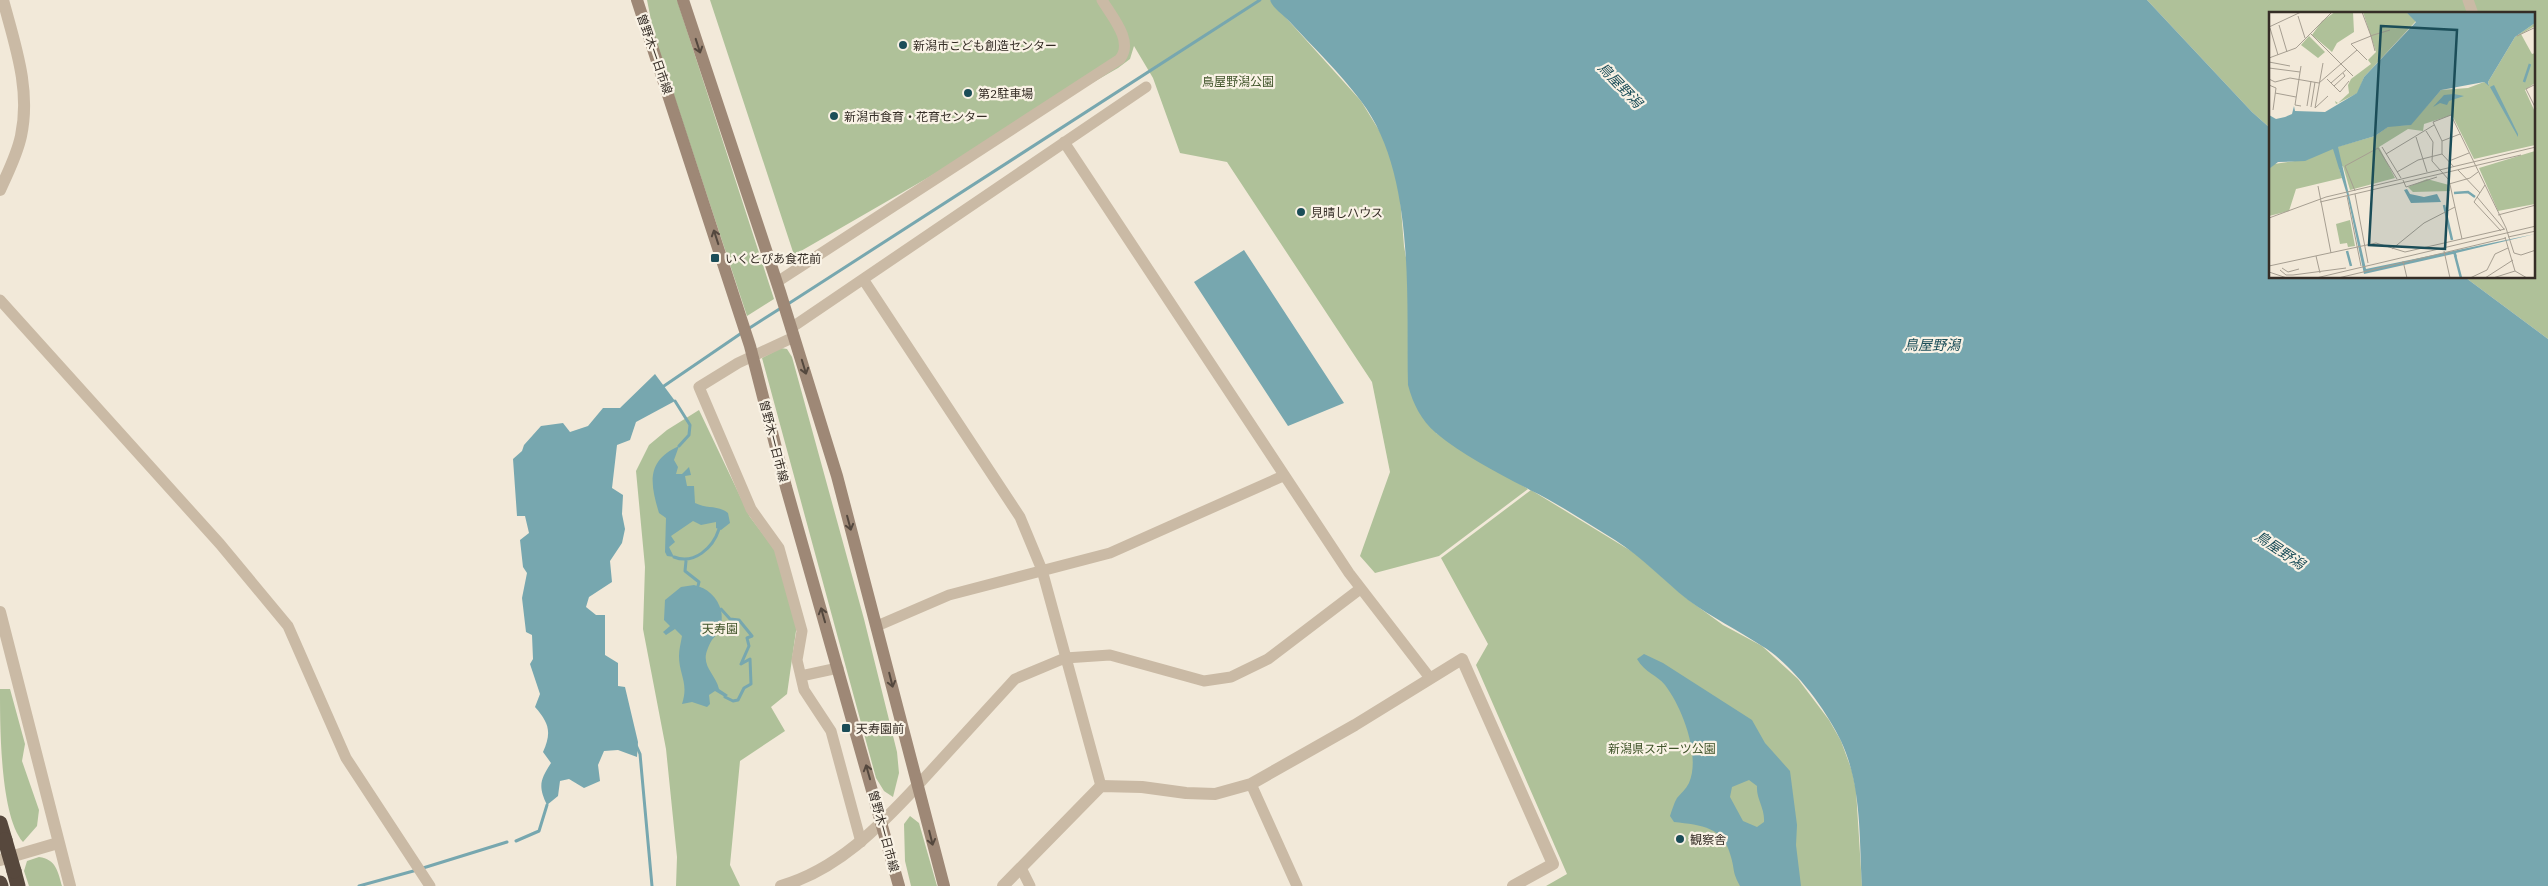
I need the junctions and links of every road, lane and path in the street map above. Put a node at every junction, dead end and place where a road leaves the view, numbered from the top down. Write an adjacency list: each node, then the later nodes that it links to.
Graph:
1 (3, 0): 9 (street)
2 (637, 0): 14 (main road, 曽野木一日市線, one-way to 2)
3 (683, 0): 11 (main road, one-way to 11)
4 (1102, 0): 11 (street)
5 (2468, 0): 6 (street)
6 (2472, 12)
7 (1146, 87): 8 (street)
8 (1064, 142): 10 (street); 15 (street)
9 (0, 190)
10 (863, 279): 13 (street); 16 (street)
11 (778, 287): 13 (main road)
12 (0, 300): 35 (street)
13 (792, 329): 14 (street); 19 (main road, one-way to 19)
14 (752, 351): 21 (main road, 曽野木一日市線, one-way to 14); 22 (street)
15 (1283, 476): 16 (street); 17 (street)
16 (1042, 570): 19 (street); 20 (street)
17 (1360, 589): 20 (street); 23 (street)
18 (0, 612): 29 (street)
19 (877, 626): 25 (main road, one-way to 25)
20 (1065, 658): 25 (street); 26 (street)
21 (838, 668): 22 (street); 28 (main road, 曽野木一日市線, one-way to 21)
22 (801, 676): 30 (street)
23 (1430, 678): 24 (street); 42 (street)
24 (1252, 784): 26 (street); 41 (street)
25 (918, 786): 28 (street); 38 (main road, one-way to 38)
26 (1101, 786): 32 (street)
27 (0, 823): 33 (highway, bridge)
28 (883, 823): 30 (street); 37 (main road, 曽野木一日市線)
29 (58, 842): 31 (street); 34 (street)
30 (861, 842): 36 (street)
31 (0, 860)
32 (1021, 868): 39 (street); 40 (street)
33 (18, 886)
34 (70, 886)
35 (430, 886)
36 (781, 886)
37 (899, 886)
38 (944, 886)
39 (1003, 886)
40 (1030, 886)
41 (1297, 886)
42 (1513, 886)

